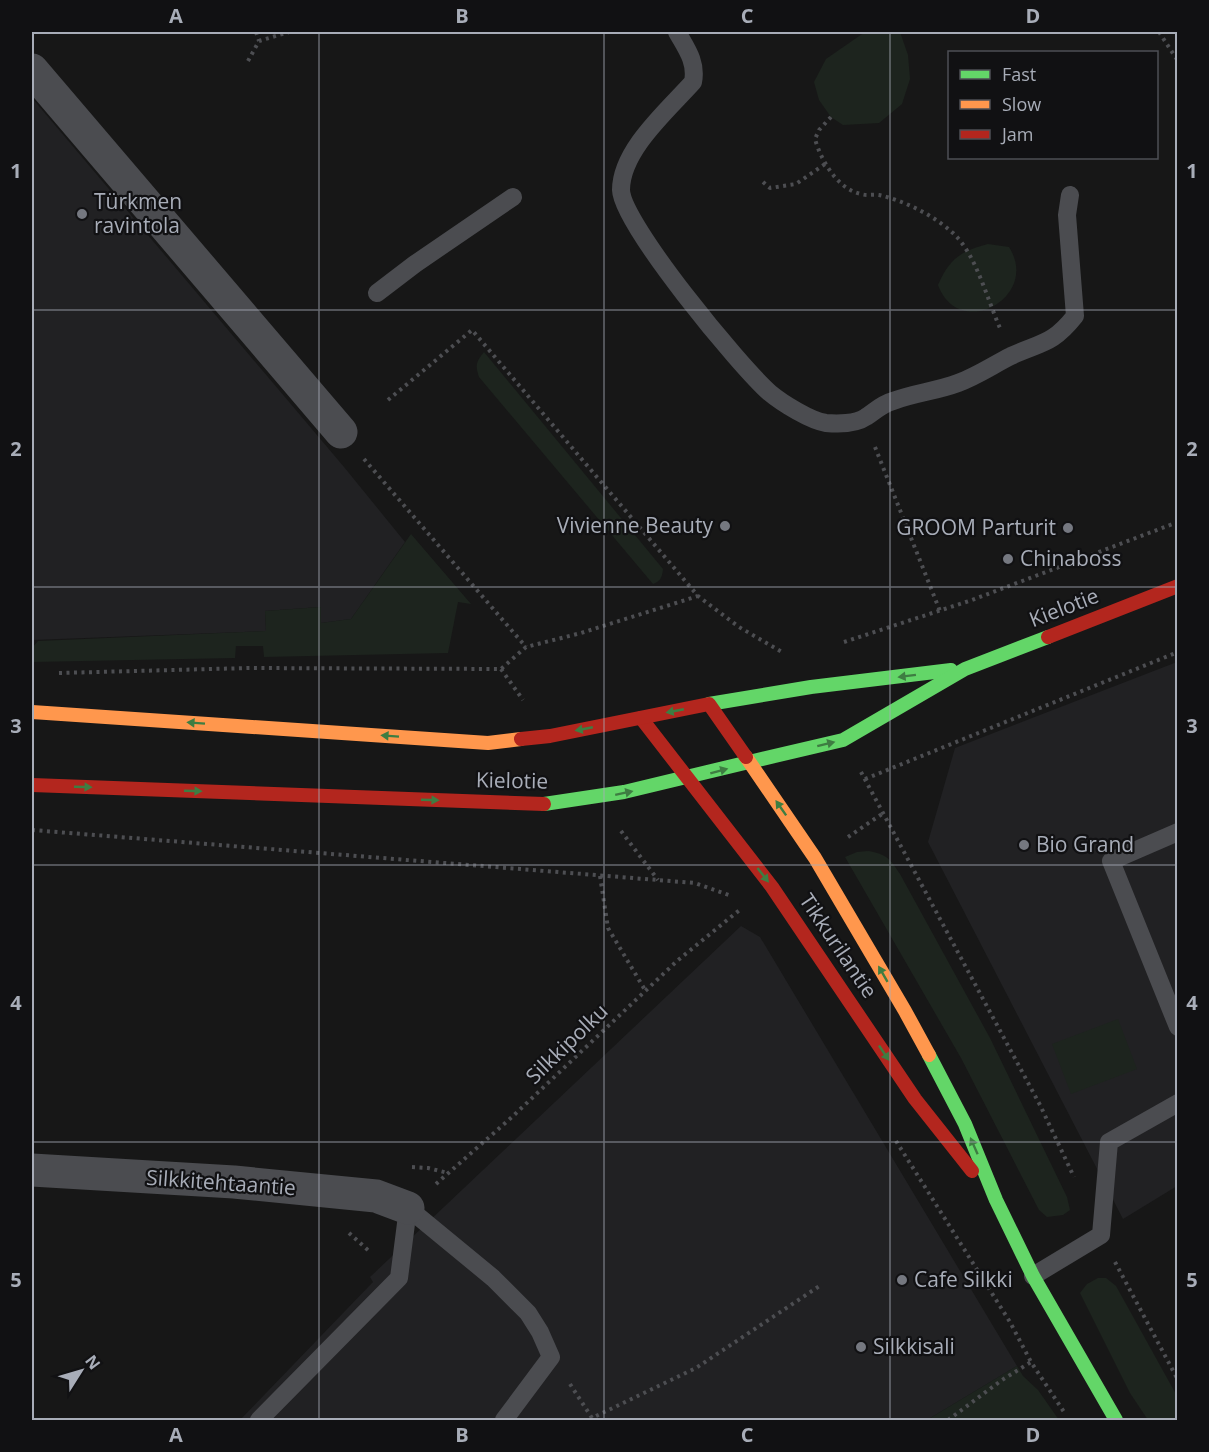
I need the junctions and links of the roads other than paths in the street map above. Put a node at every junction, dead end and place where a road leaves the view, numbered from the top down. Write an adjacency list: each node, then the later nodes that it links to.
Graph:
1 (676, 32): 3 (lane)
2 (32, 69): 6 (street)
3 (1070, 195)
4 (513, 197): 5 (lane)
5 (377, 293)
6 (341, 432)
7 (1178, 586): 8 (main road, Kielotie)
8 (965, 669): 9 (main road, Kielotie, one-way to 9); 12 (main road, Kielotie, one-way to 8)
9 (709, 704): 11 (main road, Kielotie, one-way to 11); 12 (main road, Tikkurilantie)
10 (32, 712): 11 (main road, Kielotie, one-way to 10)
11 (641, 718): 13 (main road, Tikkurilantie)
12 (749, 762): 13 (main road, Kielotie, one-way to 12); 19 (main road, Tikkurilantie, one-way to 12)
13 (688, 779): 14 (main road, Kielotie, one-way to 13); 19 (main road, Tikkurilantie, one-way to 19)
14 (32, 785)
15 (1178, 832): 16 (lane)
16 (1178, 1027)
17 (1178, 1103): 21 (lane)
18 (32, 1170): 20 (street, Silkkitehtaantie)
19 (996, 1200): 21 (main road, Tikkurilantie)
20 (408, 1208): 22 (lane); 23 (lane)
21 (1034, 1276): 24 (main road, Tikkurilantie)
22 (259, 1420)
23 (504, 1420)
24 (1116, 1420)

